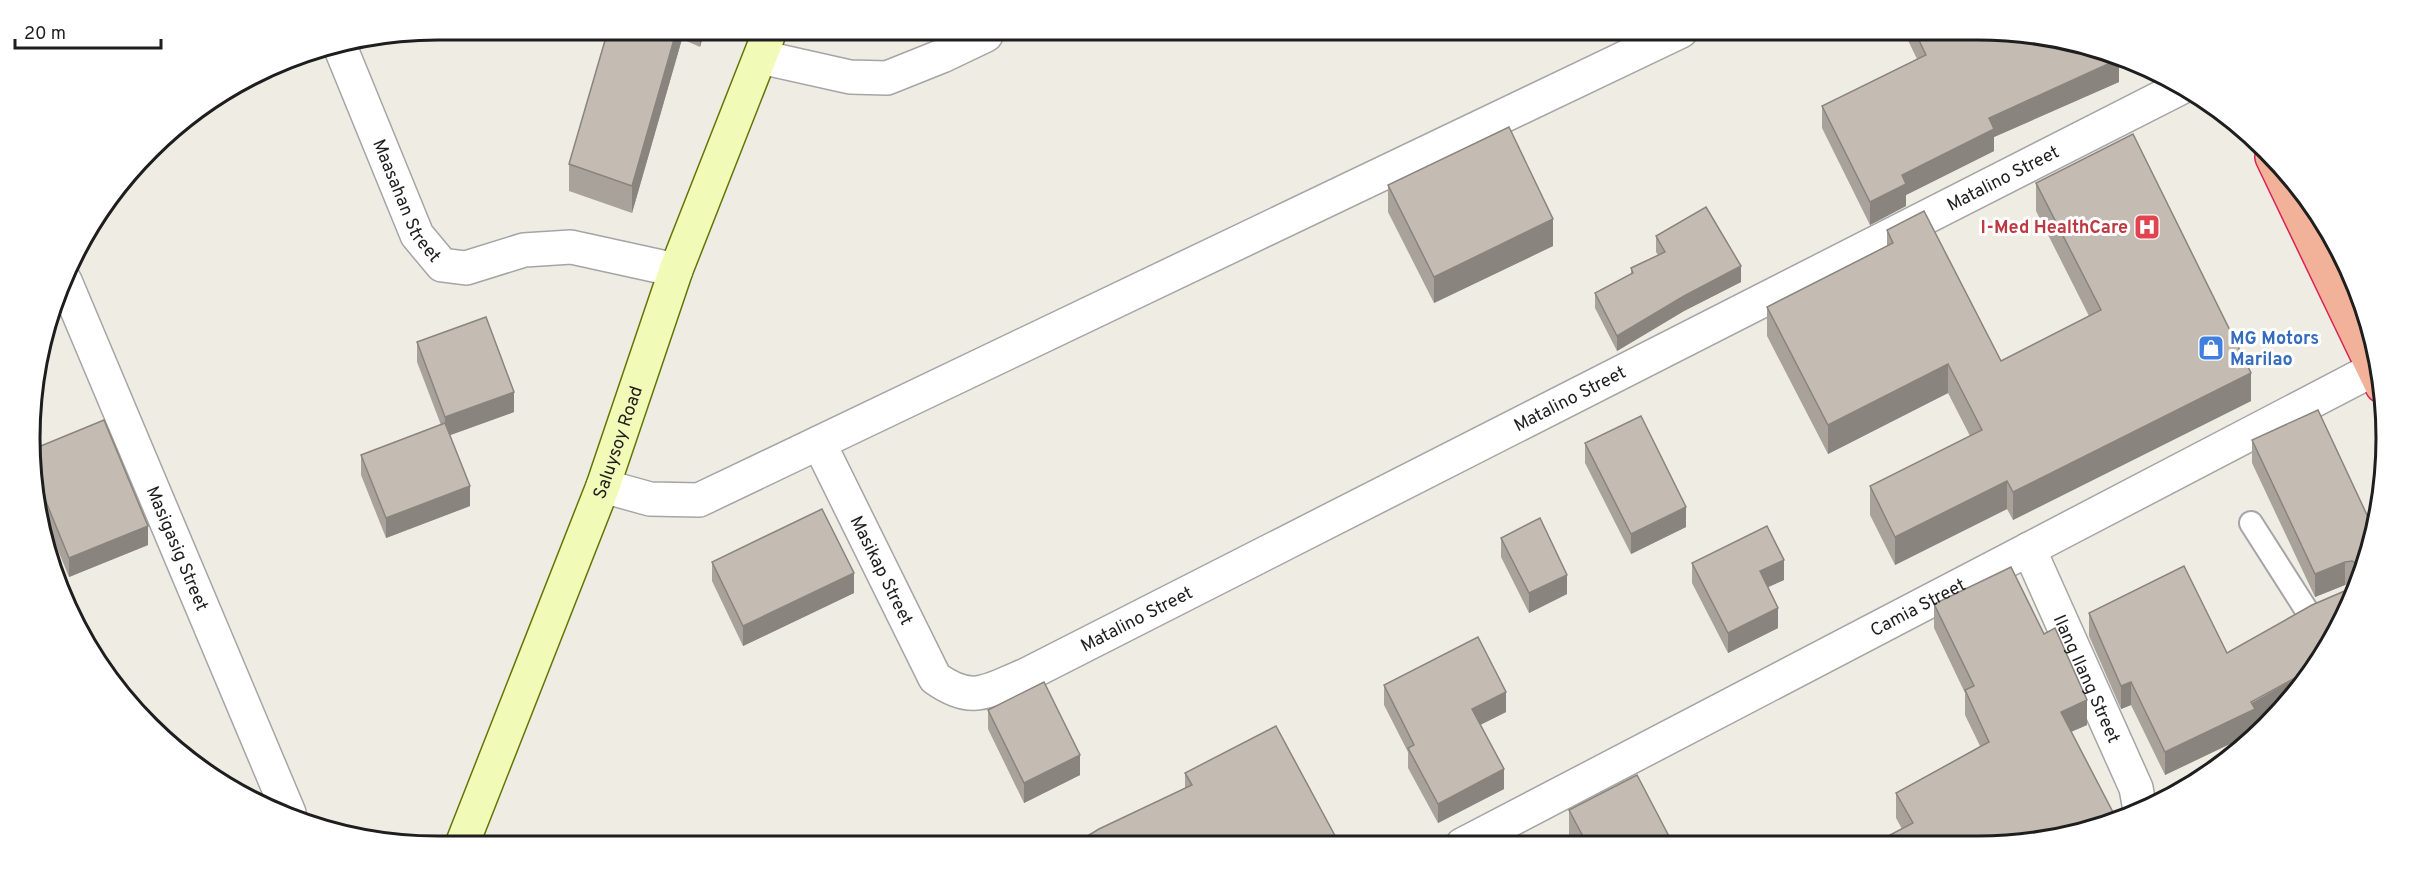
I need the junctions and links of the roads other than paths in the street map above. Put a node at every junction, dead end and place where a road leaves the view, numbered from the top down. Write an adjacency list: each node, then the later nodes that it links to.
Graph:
1 (976, 40): 3 (street)
2 (1664, 40): 11 (street)
3 (764, 46): 7 (main road, Saluysoy Road)
4 (342, 52): 7 (street, Maasahan Street)
5 (2173, 92): 16 (street, Matalino Street)
6 (2302, 209): 9 (highway)
7 (676, 270): 12 (main road, Saluysoy Road)
8 (69, 291): 18 (street, Masigasig Street)
9 (2364, 343)
10 (2371, 378): 14 (street, Camia Street)
11 (819, 443): 12 (street); 16 (street, Masikap Street)
12 (603, 486): 19 (main road, Saluysoy Road)
13 (2251, 523): 15 (lane)
14 (2029, 549): 17 (street, Ilang Ilang Street); 20 (street, Camia Street)
15 (2310, 614)
16 (953, 691)
17 (2139, 802)
18 (286, 806)
19 (464, 836)
20 (1479, 836)

